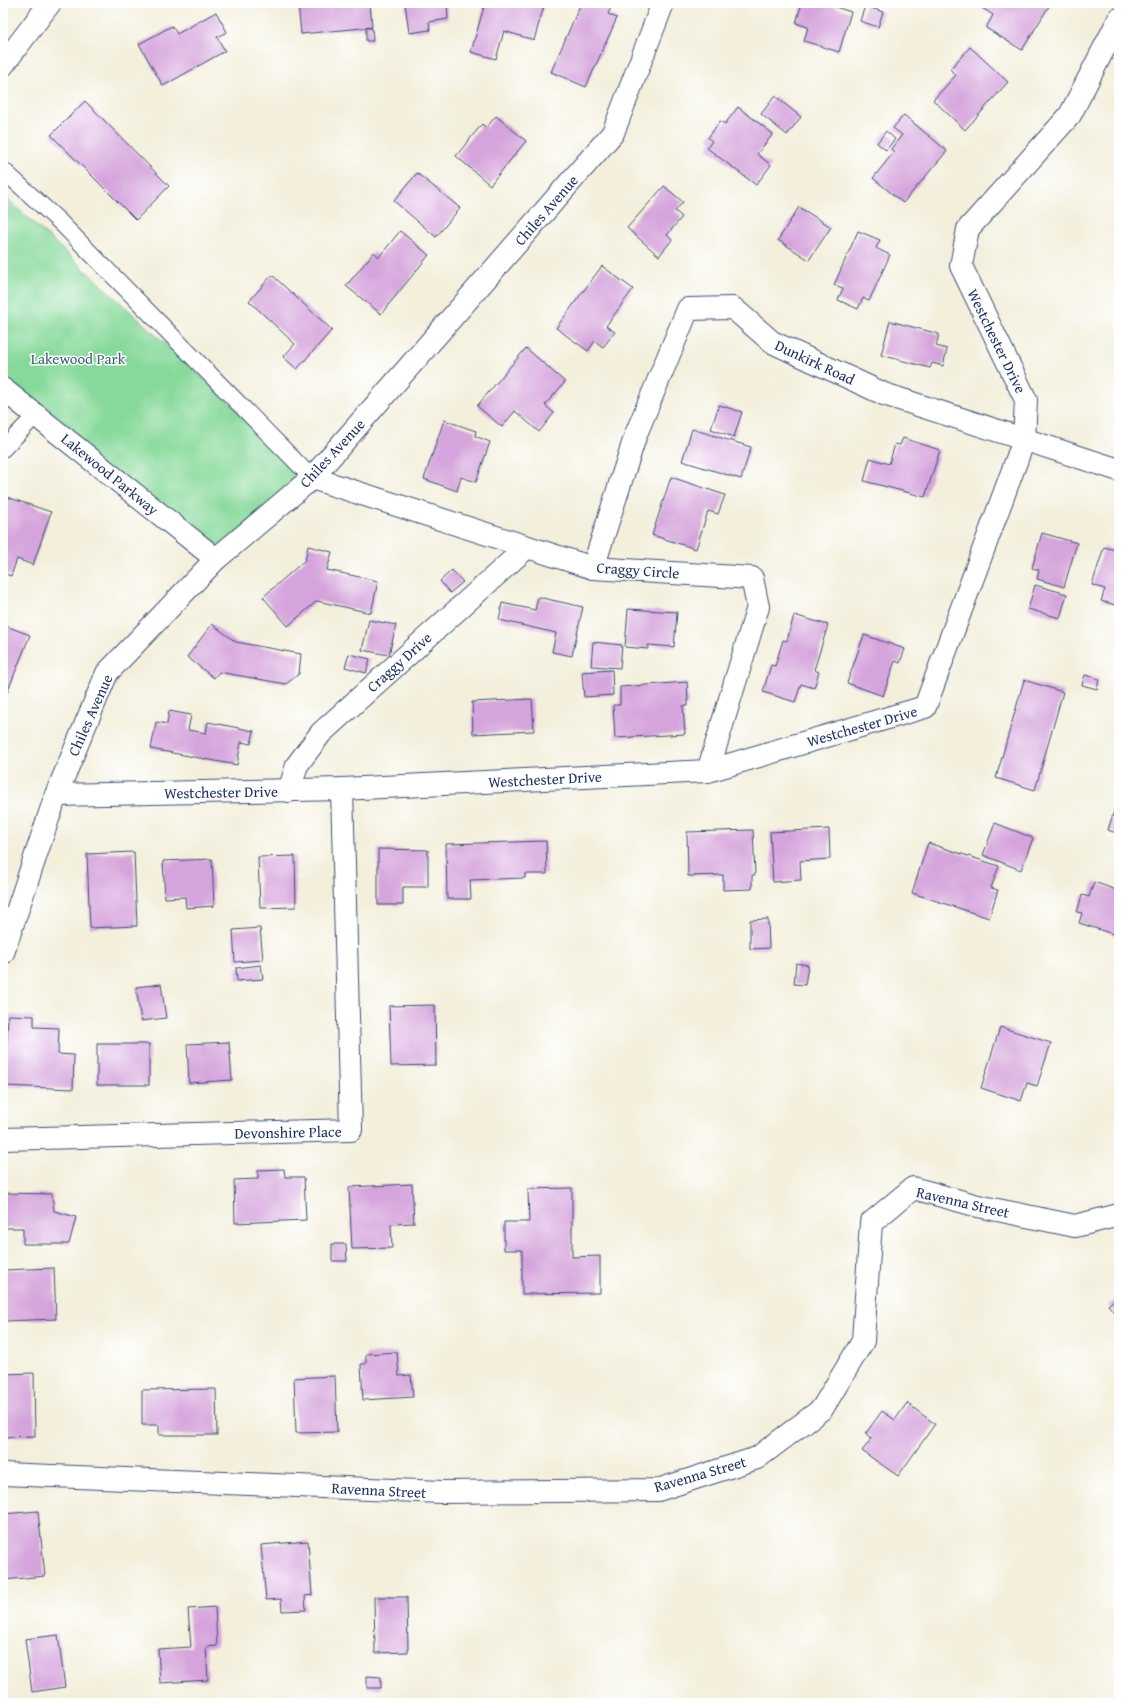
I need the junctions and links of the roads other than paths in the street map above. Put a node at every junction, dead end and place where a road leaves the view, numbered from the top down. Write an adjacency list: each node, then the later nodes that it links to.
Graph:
1 (50, 3): 4 (street)
2 (663, 3): 11 (street, Chiles Avenue)
3 (1119, 19): 8 (street, Westchester Drive)
4 (3, 66)
5 (3, 170): 11 (lane)
6 (3, 389): 7 (street, Lakewood Parkway)
7 (36, 415): 9 (lane); 13 (street, Lakewood Parkway)
8 (1024, 440): 10 (street, Dunkirk Road); 14 (street, Dunkirk Road); 15 (street, Westchester Drive)
9 (3, 449)
10 (1119, 470)
11 (312, 478): 12 (street, Craggy Circle); 13 (street, Chiles Avenue)
12 (527, 547): 14 (street, Craggy Circle); 16 (street, Craggy Drive)
13 (216, 559): 18 (street, Chiles Avenue)
14 (593, 568): 15 (street, Craggy Circle)
15 (708, 771): 17 (street, Westchester Drive)
16 (289, 790): 17 (street, Westchester Drive); 18 (street, Westchester Drive)
17 (342, 790): 20 (street, Devonshire Place)
18 (56, 795): 19 (street, Chiles Avenue)
19 (3, 953)
20 (3, 1139)
21 (1119, 1215): 22 (street, Ravenna Street)
22 (3, 1474)

